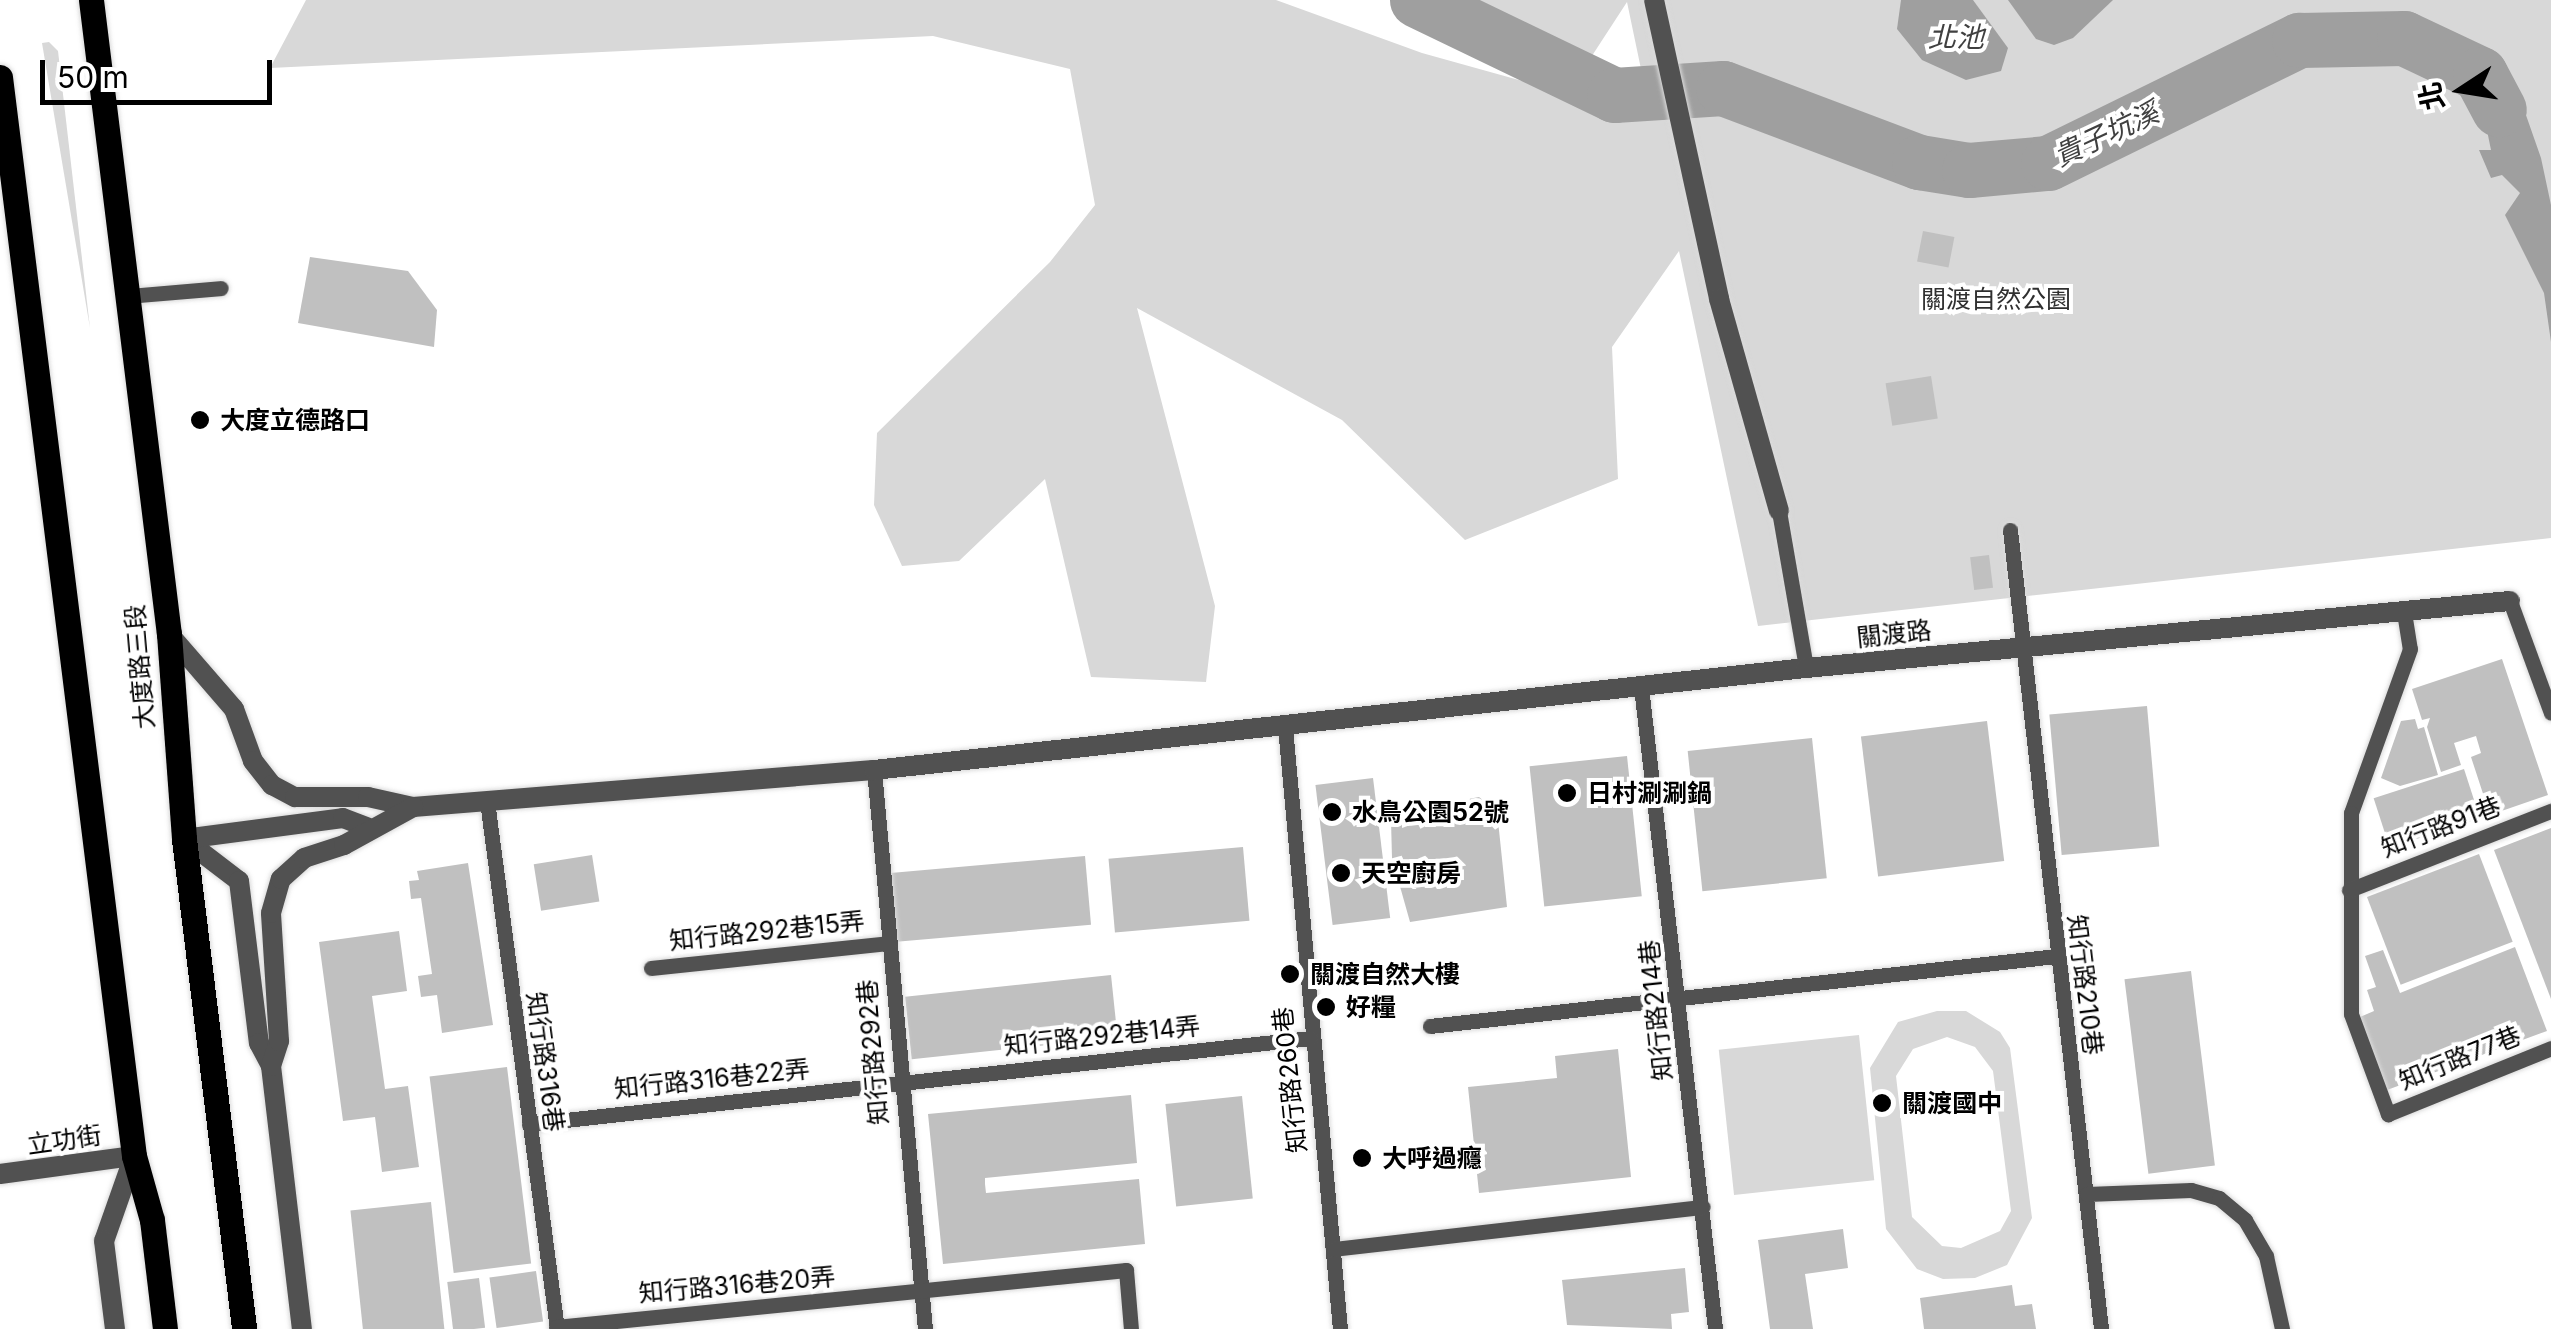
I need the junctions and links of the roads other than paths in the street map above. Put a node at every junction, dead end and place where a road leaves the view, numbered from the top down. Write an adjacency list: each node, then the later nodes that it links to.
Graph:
1 (91, 0): 5 (main road, 大度路三段)
2 (1654, 0): 6 (street)
3 (0, 77): 33 (main road)
4 (221, 288): 5 (lane)
5 (128, 296): 10 (main road, 大度路三段)
6 (1779, 511): 12 (lane)
7 (2010, 530): 11 (lane, 知行路210巷)
8 (2510, 602): 9 (street, 關渡路); 14 (lane)
9 (2404, 612): 11 (street, 關渡路); 22 (lane)
10 (169, 634): 18 (street); 21 (main road, 大度路三段)
11 (2021, 646): 12 (street, 關渡路); 24 (lane, 知行路210巷)
12 (1806, 668): 13 (street, 關渡路)
13 (1641, 687): 15 (street, 關渡路); 26 (lane, 知行路214巷)
14 (2551, 713)
15 (1285, 727): 16 (street, 關渡路); 28 (lane, 知行路260巷)
16 (874, 770): 17 (street, 關渡路); 23 (lane, 知行路292巷)
17 (486, 801): 18 (street, 關渡路); 32 (lane, 知行路316巷)
18 (413, 807): 20 (street)
19 (2551, 811): 22 (lane, 知行路91巷)
20 (367, 826): 21 (street); 30 (street)
21 (184, 839): 30 (street); 42 (main road, 大度路三段)
22 (2349, 890): 29 (lane, 知行路77巷)
23 (888, 943): 25 (lane, 知行路292巷15弄); 31 (lane, 知行路292巷)
24 (2056, 956): 26 (lane); 35 (lane, 知行路210巷)
25 (651, 968)
26 (1680, 1001): 27 (lane); 36 (lane, 知行路214巷)
27 (1430, 1026)
28 (1310, 1038): 31 (lane, 知行路292巷14弄); 37 (lane, 知行路260巷)
29 (2551, 1048)
30 (270, 1066): 43 (street)
31 (900, 1084): 32 (lane, 知行路316巷22弄); 38 (lane, 知行路292巷)
32 (530, 1124): 39 (lane, 知行路316巷)
33 (134, 1156): 34 (street, 立功街); 40 (street); 41 (main road)
34 (0, 1174)
35 (2087, 1194): 48 (lane, 知行路210巷); 49 (lane)
36 (1703, 1208): 37 (lane); 47 (lane, 知行路214巷)
37 (1333, 1249): 46 (lane, 知行路260巷)
38 (922, 1293): 39 (lane, 知行路316巷20弄); 44 (lane, 知行路292巷); 45 (lane, 知行路316巷20弄)
39 (556, 1328)
40 (115, 1329)
41 (165, 1329)
42 (244, 1329)
43 (302, 1329)
44 (925, 1329)
45 (1131, 1329)
46 (1340, 1329)
47 (1715, 1329)
48 (2101, 1329)
49 (2282, 1329)

